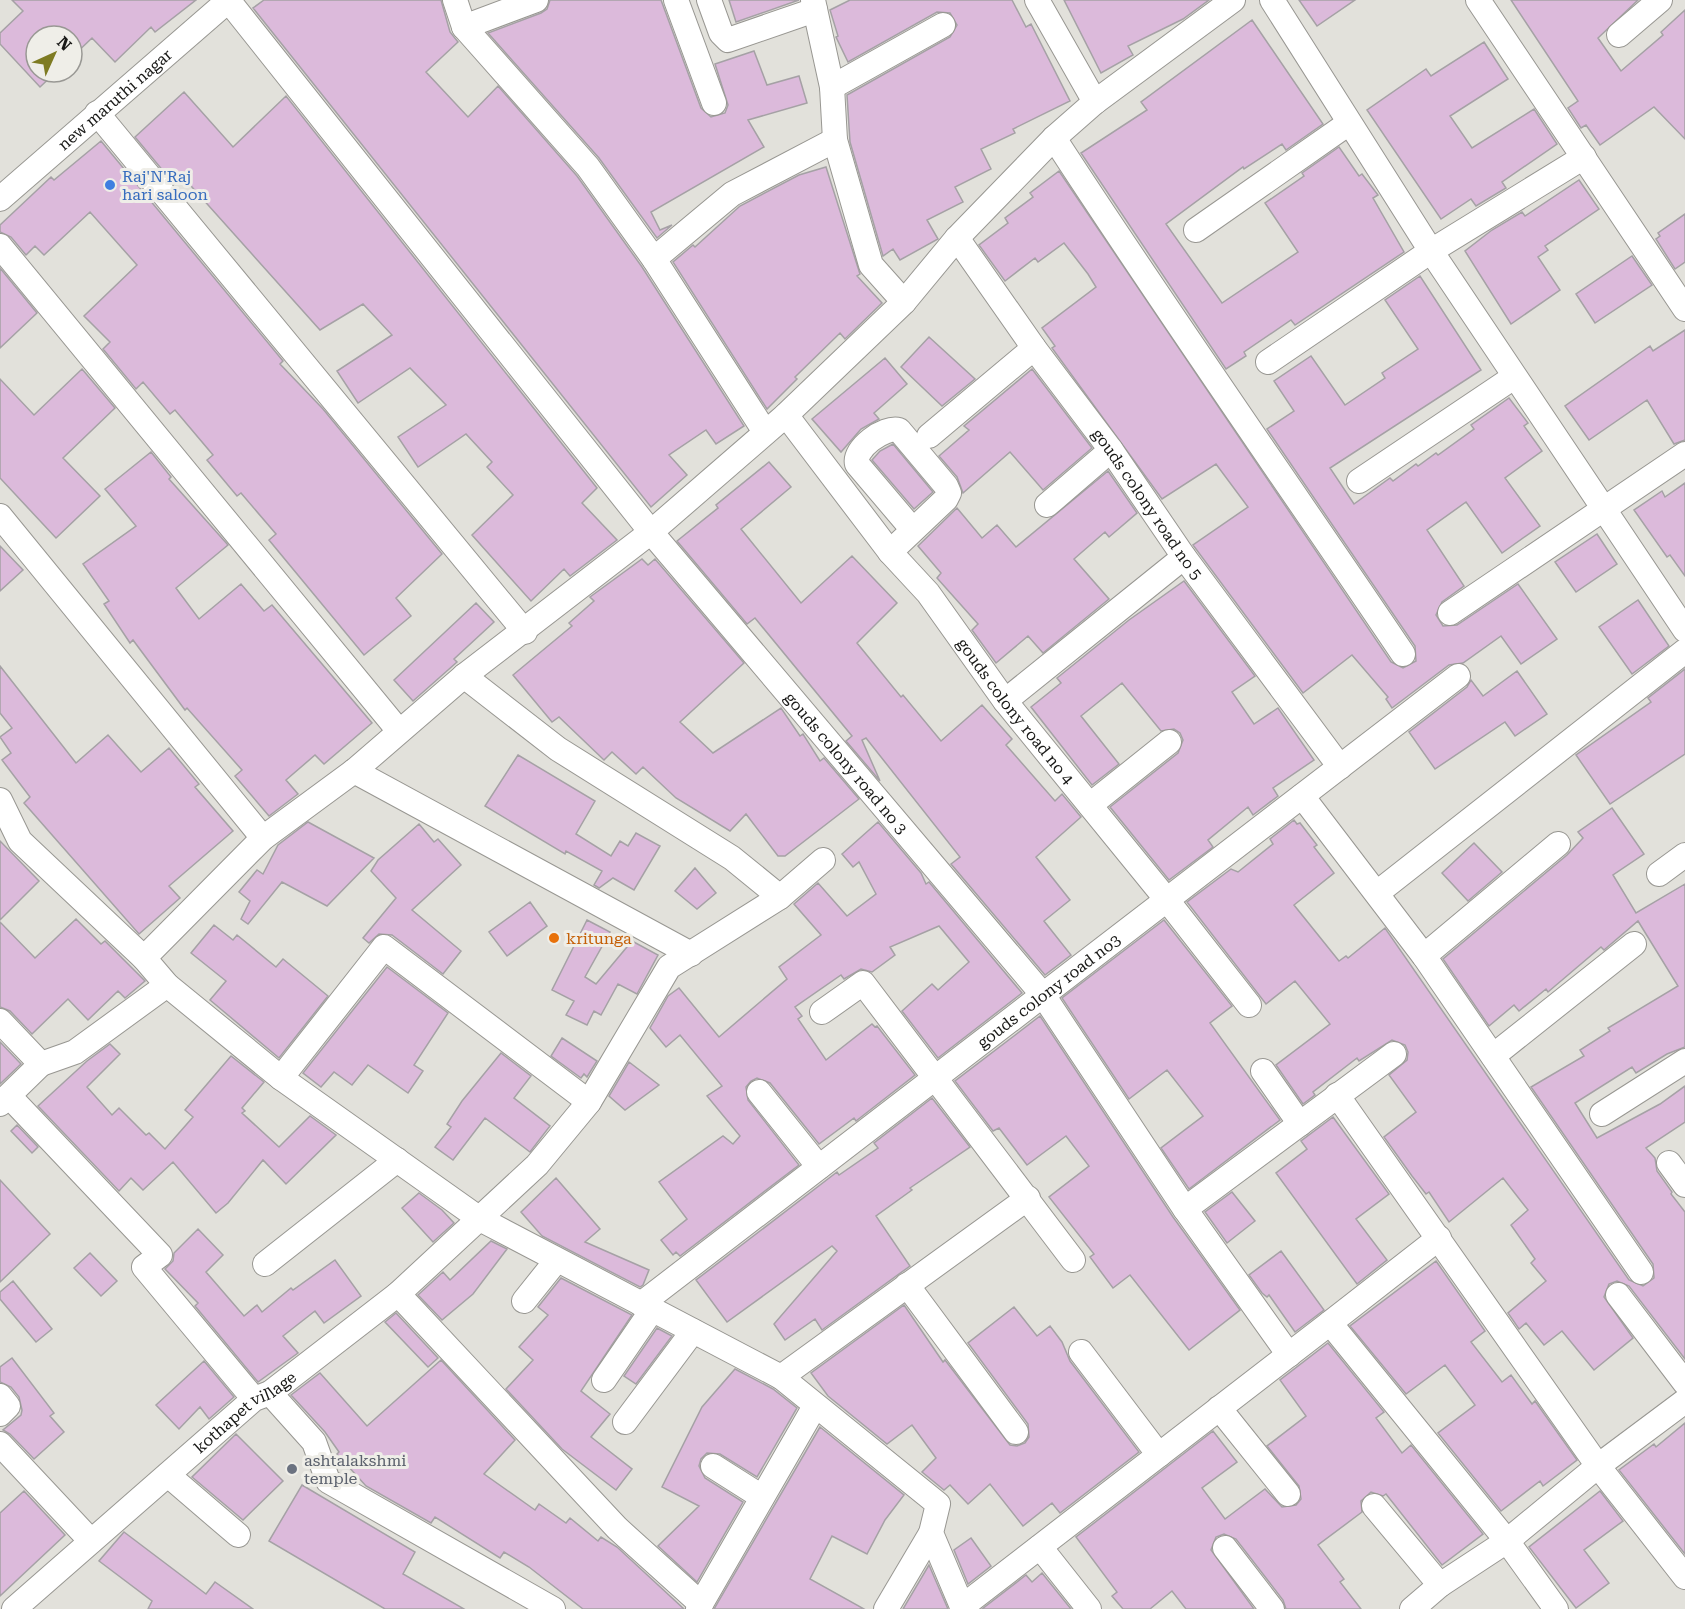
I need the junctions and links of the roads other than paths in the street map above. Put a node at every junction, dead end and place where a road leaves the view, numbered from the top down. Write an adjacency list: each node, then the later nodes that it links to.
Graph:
1 (228, 0): 18 (street, new maruthi nagar); 46 (street, gouds colony road no 3)
2 (455, 0): 13 (street)
3 (536, 0): 13 (street)
4 (676, 0): 17 (street)
5 (709, 0): 11 (street)
6 (1037, 0): 16 (street)
7 (1233, 0): 16 (street)
8 (1272, 0): 19 (street)
9 (1478, 0): 22 (street)
10 (1660, 0): 14 (street)
11 (807, 6): 15 (street)
12 (943, 25): 15 (street)
13 (464, 27): 28 (street)
14 (1619, 35)
15 (832, 87): 21 (street)
16 (1095, 102): 20 (street)
17 (714, 103)
18 (97, 113): 23 (street, new maruthi nagar); 51 (street)
19 (1349, 123): 24 (street); 27 (street)
20 (1054, 138): 25 (street); 53 (street)
21 (835, 140): 28 (street); 29 (street)
22 (1584, 157): 27 (street); 30 (street)
23 (0, 198)
24 (1196, 230)
25 (957, 238): 29 (street); 31 (street, gouds colony road no 5)
26 (0, 246): 57 (street)
27 (1431, 251): 32 (street); 33 (street)
28 (654, 259): 35 (street)
29 (904, 302): 34 (street)
30 (1685, 309)
31 (1034, 348): 36 (street); 37 (street, gouds colony road no 5)
32 (1268, 362)
33 (1514, 377): 39 (street); 43 (street)
34 (786, 415): 35 (street); 42 (street, gouds colony road no 4)
35 (765, 432): 46 (street)
36 (929, 436)
37 (1111, 450): 41 (street); 48 (street, gouds colony road no 5)
38 (1685, 454): 43 (street)
39 (1359, 481)
40 (881, 493): 42 (street); 45 (street); 45 (street)
41 (1047, 505)
42 (858, 510): 47 (street, gouds colony road no 4)
43 (1605, 510): 49 (street); 50 (street)
44 (0, 516): 64 (street)
45 (913, 530): 47 (street)
46 (651, 532): 51 (street); 77 (street, gouds colony road no 3)
47 (890, 552): 56 (street, gouds colony road no 4)
48 (1184, 557): 56 (street); 59 (street, gouds colony road no 5)
49 (1450, 613)
50 (1685, 630)
51 (525, 632): 54 (street)
52 (1685, 651): 69 (street)
53 (1403, 654)
54 (464, 676): 57 (street); 70 (street)
55 (1458, 676): 59 (street, gouds colony road no3)
56 (1005, 701): 62 (street, gouds colony road no 4)
57 (399, 731): 60 (street)
58 (1169, 742): 62 (street)
59 (1340, 767): 61 (street, gouds colony road no3)
60 (354, 771): 64 (street); 73 (street)
61 (1302, 796): 69 (street); 71 (street, gouds colony road no3)
62 (1090, 805): 71 (street, gouds colony road no 4)
63 (2, 813): 75 (street)
64 (263, 838): 75 (street)
65 (1558, 844): 74 (street)
66 (1685, 855): 68 (street)
67 (823, 860): 70 (street, kothapet village)
68 (1659, 874)
69 (1377, 893): 74 (street)
70 (780, 897): 73 (street, kothapet village)
71 (1167, 900): 77 (street, gouds colony road no3); 78 (street, gouds colony road no 4)
72 (1634, 944): 82 (street)
73 (691, 954): 91 (street, kothapet village)
74 (1424, 956): 82 (street)
75 (144, 958): 76 (street)
76 (167, 984): 84 (street); 87 (street)
77 (1043, 995): 86 (street, gouds colony road no3); 99 (street, gouds colony road no 3)
78 (1249, 1005)
79 (822, 1012): 86 (street)
80 (0, 1021): 84 (street)
81 (1394, 1054): 89 (street)
82 (1493, 1056): 105 (street)
83 (1685, 1061): 92 (street)
84 (41, 1064): 90 (street)
85 (1263, 1071): 93 (street)
86 (937, 1077): 96 (street, gouds colony road no3); 98 (street)
87 (280, 1078): 91 (street); 94 (street)
88 (759, 1092): 96 (street)
89 (1337, 1095): 93 (street); 101 (street)
90 (4, 1100): 119 (street)
91 (589, 1102): 100 (street, kothapet village)
92 (1602, 1114)
93 (1300, 1125): 99 (street)
94 (397, 1160): 100 (street); 104 (street)
95 (1669, 1163): 97 (street)
96 (819, 1167): 110 (street, gouds colony road no3)
97 (1685, 1185)
98 (1028, 1198): 102 (street); 106 (street)
99 (1185, 1209): 114 (street, gouds colony road no 3)
100 (480, 1219): 103 (street); 107 (street, kothapet village)
101 (1439, 1238): 111 (street); 129 (street)
102 (1073, 1260)
103 (556, 1261): 109 (street); 110 (street)
104 (265, 1264)
105 (1641, 1272)
106 (907, 1285): 115 (street); 125 (street)
107 (398, 1294): 119 (street, kothapet village); 142 (street)
108 (1618, 1295): 117 (street)
109 (524, 1301)
110 (646, 1307): 112 (street); 116 (street, gouds colony road no3)
111 (1330, 1323): 114 (street); 137 (street)
112 (693, 1331): 115 (street); 124 (street)
113 (1081, 1352): 127 (street)
114 (1289, 1355): 122 (street)
115 (781, 1377): 121 (street)
116 (604, 1380)
117 (1685, 1383)
118 (0, 1396): 123 (street)
119 (262, 1396): 130 (street, kothapet village); 145 (street)
120 (1685, 1401): 129 (street)
121 (815, 1406): 132 (street); 134 (street)
122 (1219, 1408): 127 (street); 131 (street)
123 (0, 1414)
124 (625, 1422)
125 (1016, 1432)
126 (0, 1444): 136 (street)
127 (1158, 1455): 138 (street)
128 (713, 1466): 132 (street)
129 (1598, 1466): 137 (street); 140 (street)
130 (168, 1475): 135 (street); 136 (street, kothapet village)
131 (1288, 1494)
132 (762, 1497): 142 (street)
133 (1374, 1506): 141 (street)
134 (931, 1533): 143 (street); 146 (street)
135 (238, 1535)
136 (91, 1541): 144 (street, kothapet village)
137 (1507, 1541): 141 (street); 150 (street)
138 (1040, 1547): 143 (street); 147 (street)
139 (1225, 1548): 148 (street)
140 (1685, 1577)
141 (1438, 1596): 149 (street)
142 (700, 1607)
143 (963, 1608)
144 (14, 1609)
145 (553, 1609)
146 (886, 1609)
147 (1089, 1609)
148 (1272, 1609)
149 (1412, 1609)
150 (1556, 1609)

